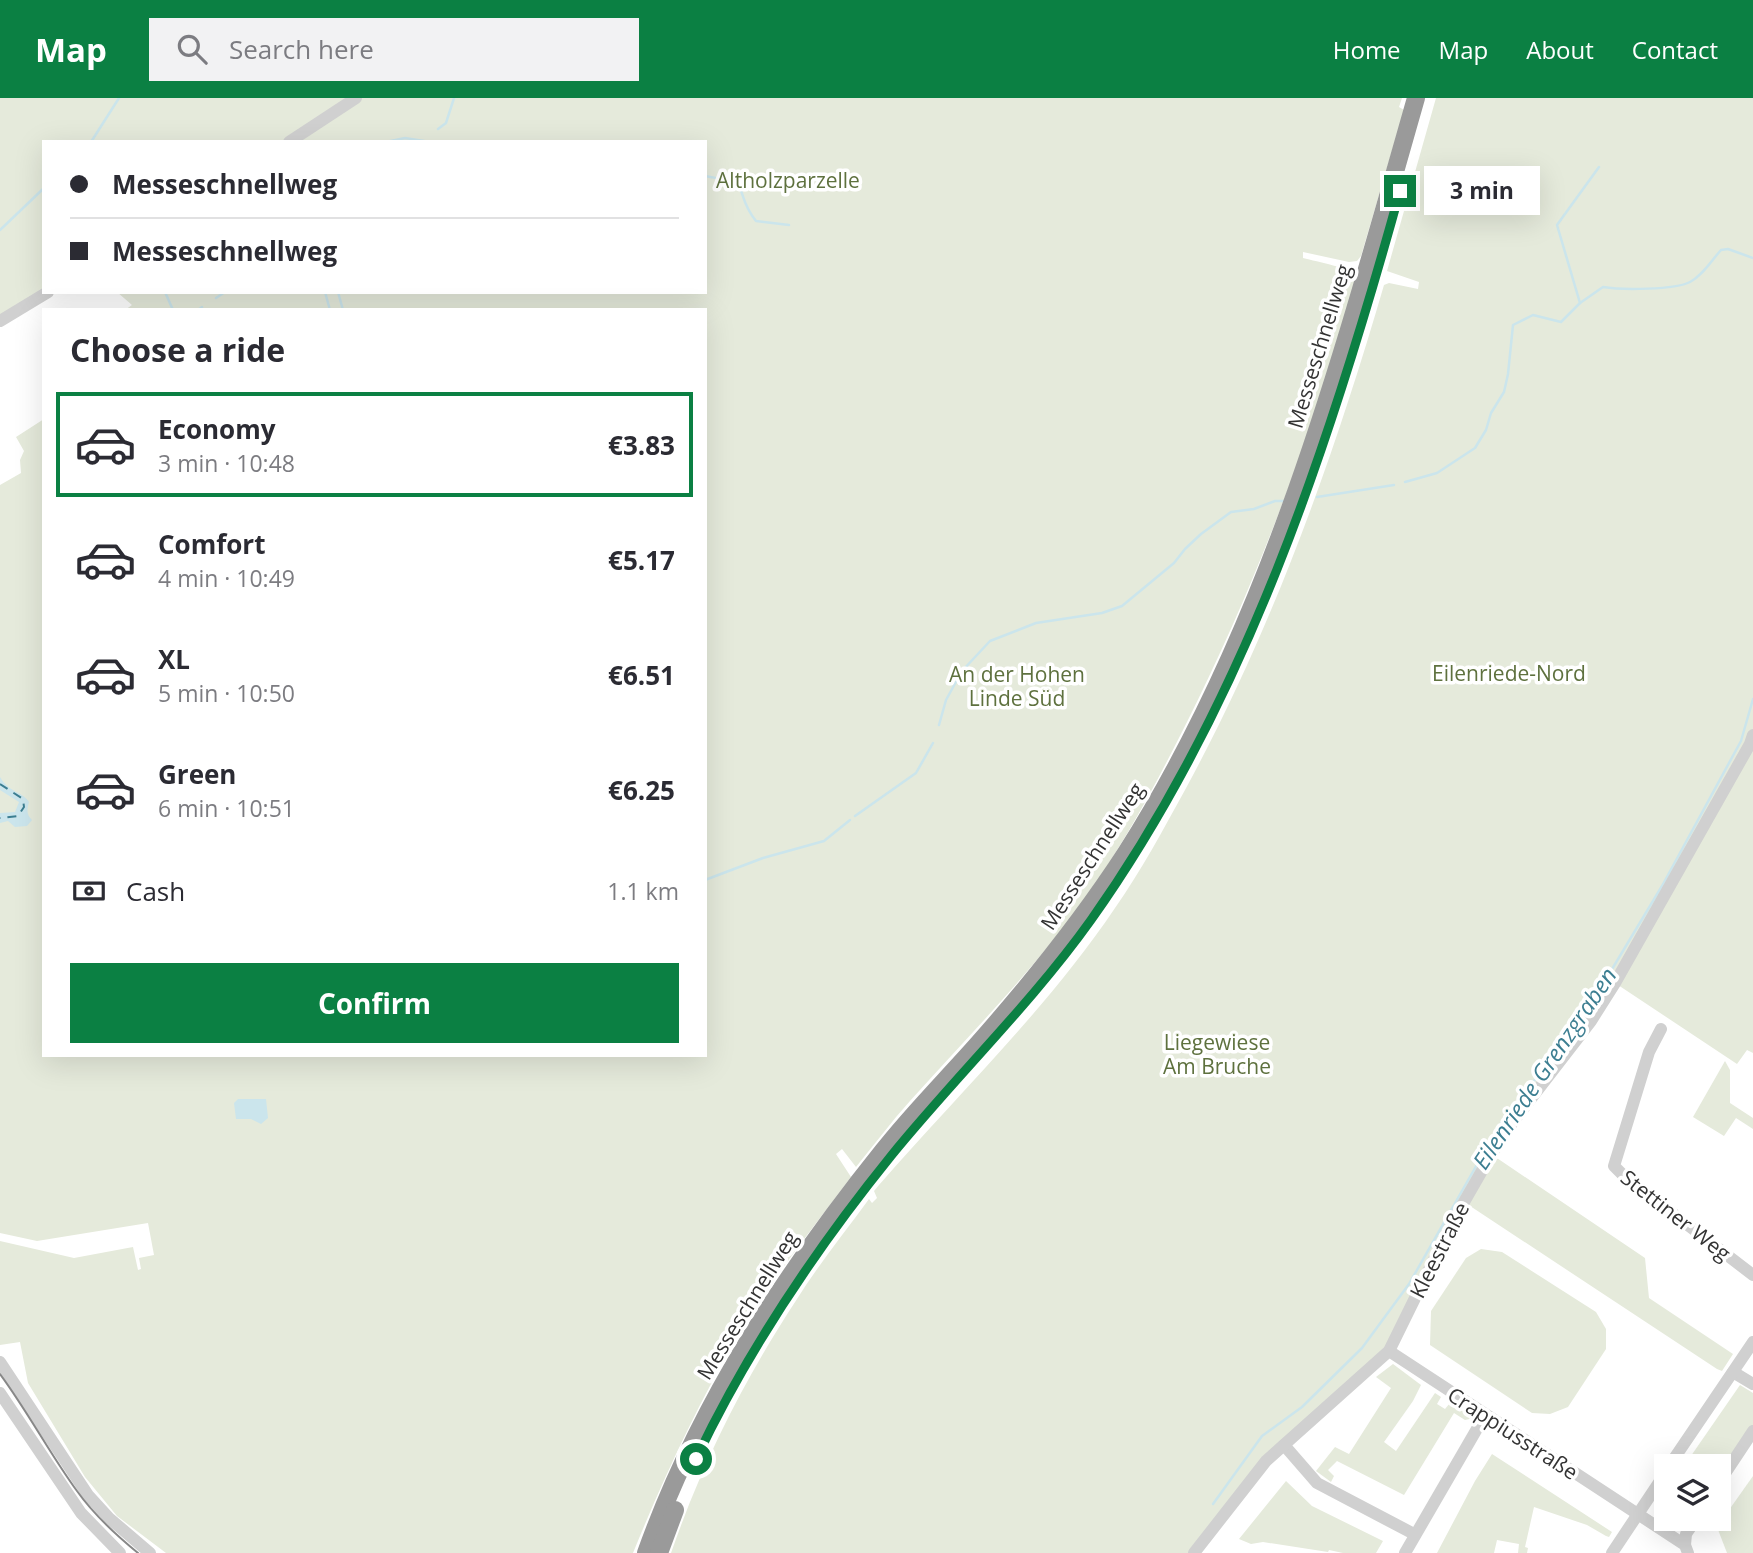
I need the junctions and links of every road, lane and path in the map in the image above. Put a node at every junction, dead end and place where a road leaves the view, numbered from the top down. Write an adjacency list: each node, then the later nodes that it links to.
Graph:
1 (356, 98): 4 (street)
2 (1416, 98): 28 (highway, Messeschnellweg)
3 (1426, 98): 29 (highway, Messeschnellweg)
4 (292, 140)
5 (45, 294): 6 (street)
6 (0, 321)
7 (1753, 735): 11 (street, Kleestraße)
8 (1661, 1030): 9 (street, Stettiner Weg)
9 (1753, 1275)
10 (1753, 1342): 13 (street)
11 (1389, 1351): 16 (street, Crappiusstraße); 18 (street, Kleestraße)
12 (0, 1362): 27 (street)
13 (1733, 1372): 14 (street); 19 (street)
14 (1753, 1384)
15 (0, 1393): 26 (street)
16 (1485, 1415): 22 (street, Crappiusstraße); 24 (street)
17 (1753, 1431): 20 (street)
18 (1284, 1445): 24 (street); 30 (street, Kleestraße)
19 (1678, 1454)
20 (1731, 1464)
21 (1654, 1490): 22 (street)
22 (1637, 1515): 25 (street, Crappiusstraße); 32 (street)
23 (1688, 1531): 25 (street)
24 (1414, 1534): 31 (street)
25 (1687, 1549)
26 (120, 1553)
27 (150, 1553)
28 (646, 1553)
29 (659, 1553)
30 (1194, 1553)
31 (1405, 1553)
32 (1612, 1553)

